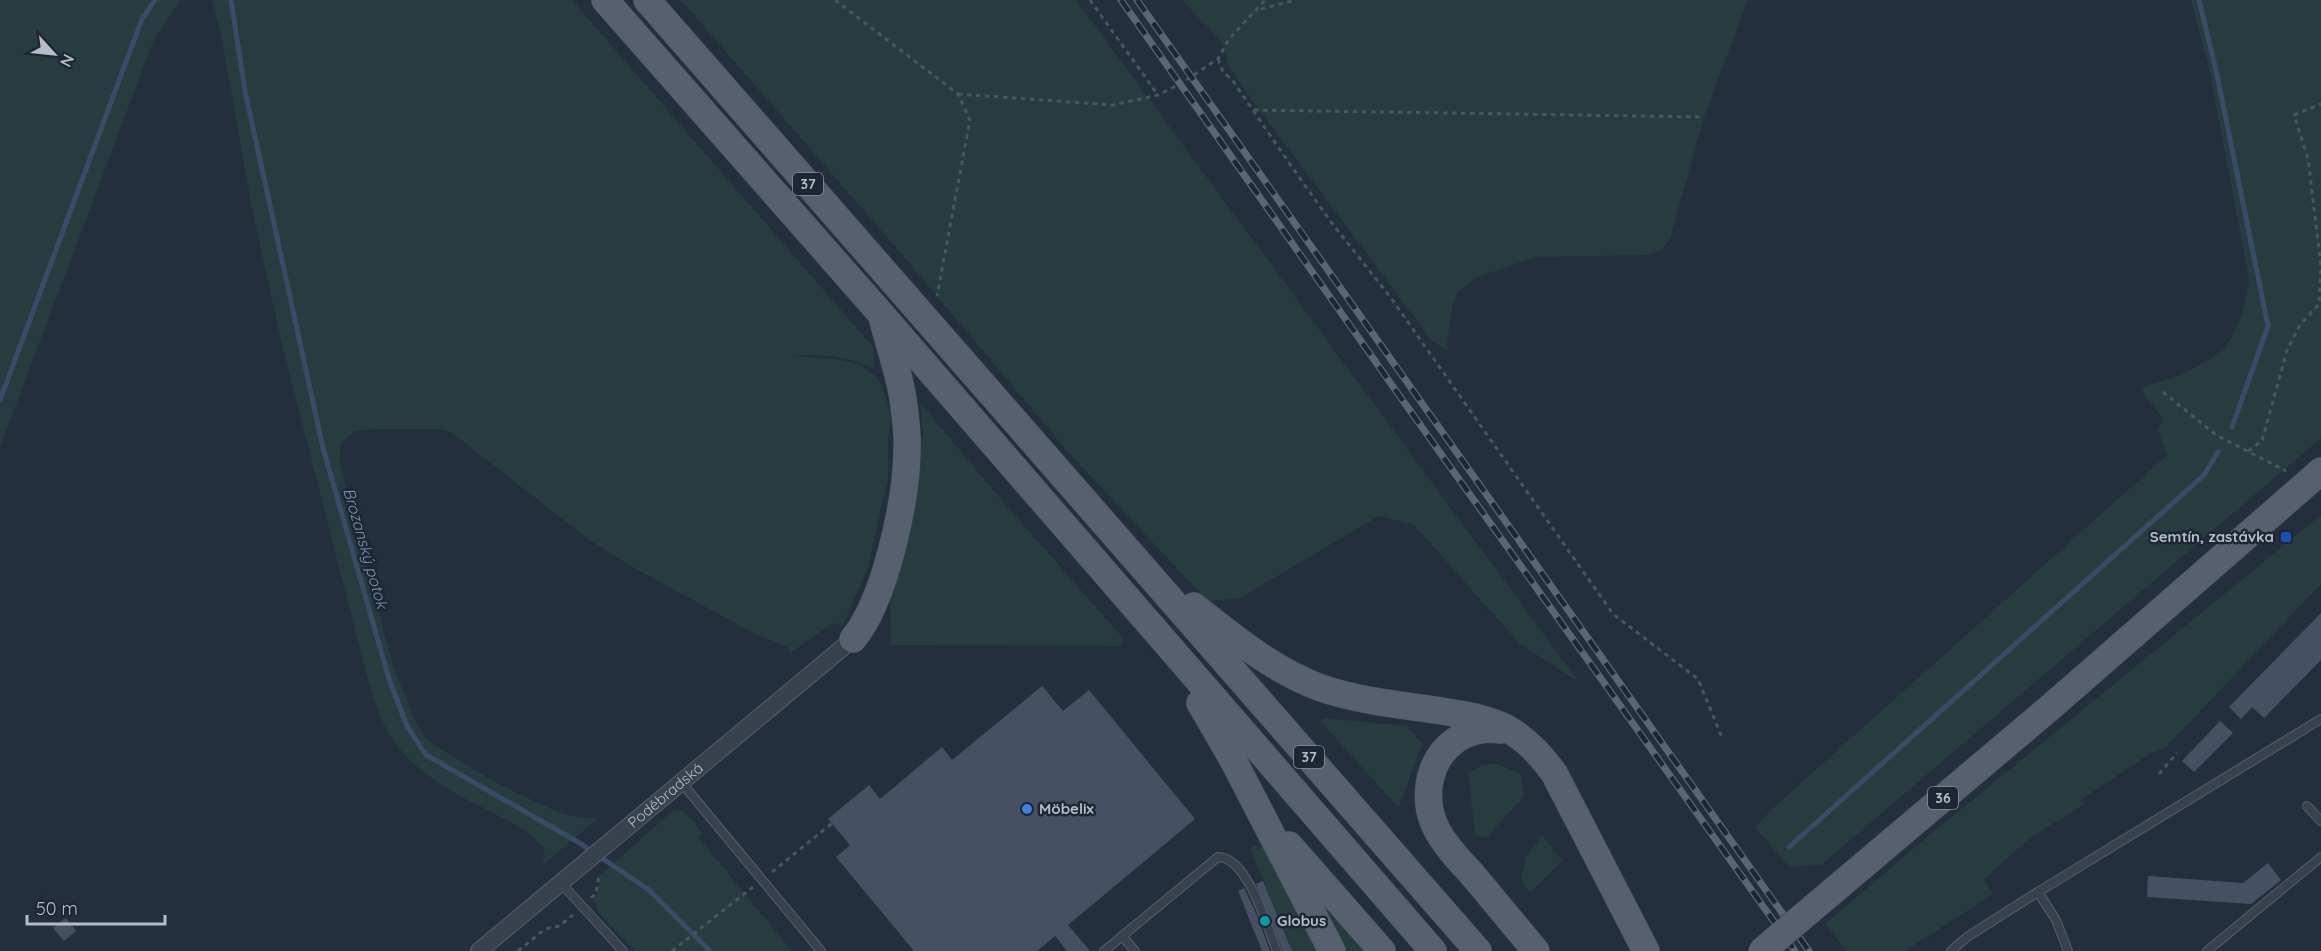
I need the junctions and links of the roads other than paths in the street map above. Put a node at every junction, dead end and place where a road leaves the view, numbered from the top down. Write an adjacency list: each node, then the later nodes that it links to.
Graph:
1 (605, 0): 3 (main road, 37)
2 (647, 0): 7 (main road, 37)
3 (881, 314): 8 (main road); 9 (main road, 37)
4 (2321, 471): 6 (main road, 36)
5 (2321, 487): 6 (main road, 36)
6 (2235, 547): 32 (main road, 36, bridge)
7 (1140, 562): 11 (main road); 29 (main road, 37)
8 (853, 639): 12 (street, Poděbradská)
9 (1165, 644): 14 (main road); 28 (main road, 37)
10 (2321, 719): 18 (lane)
11 (1529, 744): 30 (main road); 31 (main road)
12 (681, 782): 17 (street, Poděbradská); 22 (lane)
13 (2307, 806): 15 (lane)
14 (1261, 813): 26 (main road); 27 (main road)
15 (2321, 821)
16 (2321, 857): 35 (lane)
17 (561, 883): 20 (street, Poděbradská); 21 (lane)
18 (2037, 892): 33 (lane); 34 (lane)
19 (1122, 936): 23 (lane); 24 (lane); 25 (lane)
20 (479, 951)
21 (623, 951)
22 (821, 951)
23 (1104, 951)
24 (1135, 951)
25 (1277, 951)
26 (1332, 951)
27 (1382, 951)
28 (1433, 951)
29 (1478, 951)
30 (1536, 951)
31 (1646, 951)
32 (1762, 951)
33 (1951, 951)
34 (2068, 951)
35 (2207, 951)

